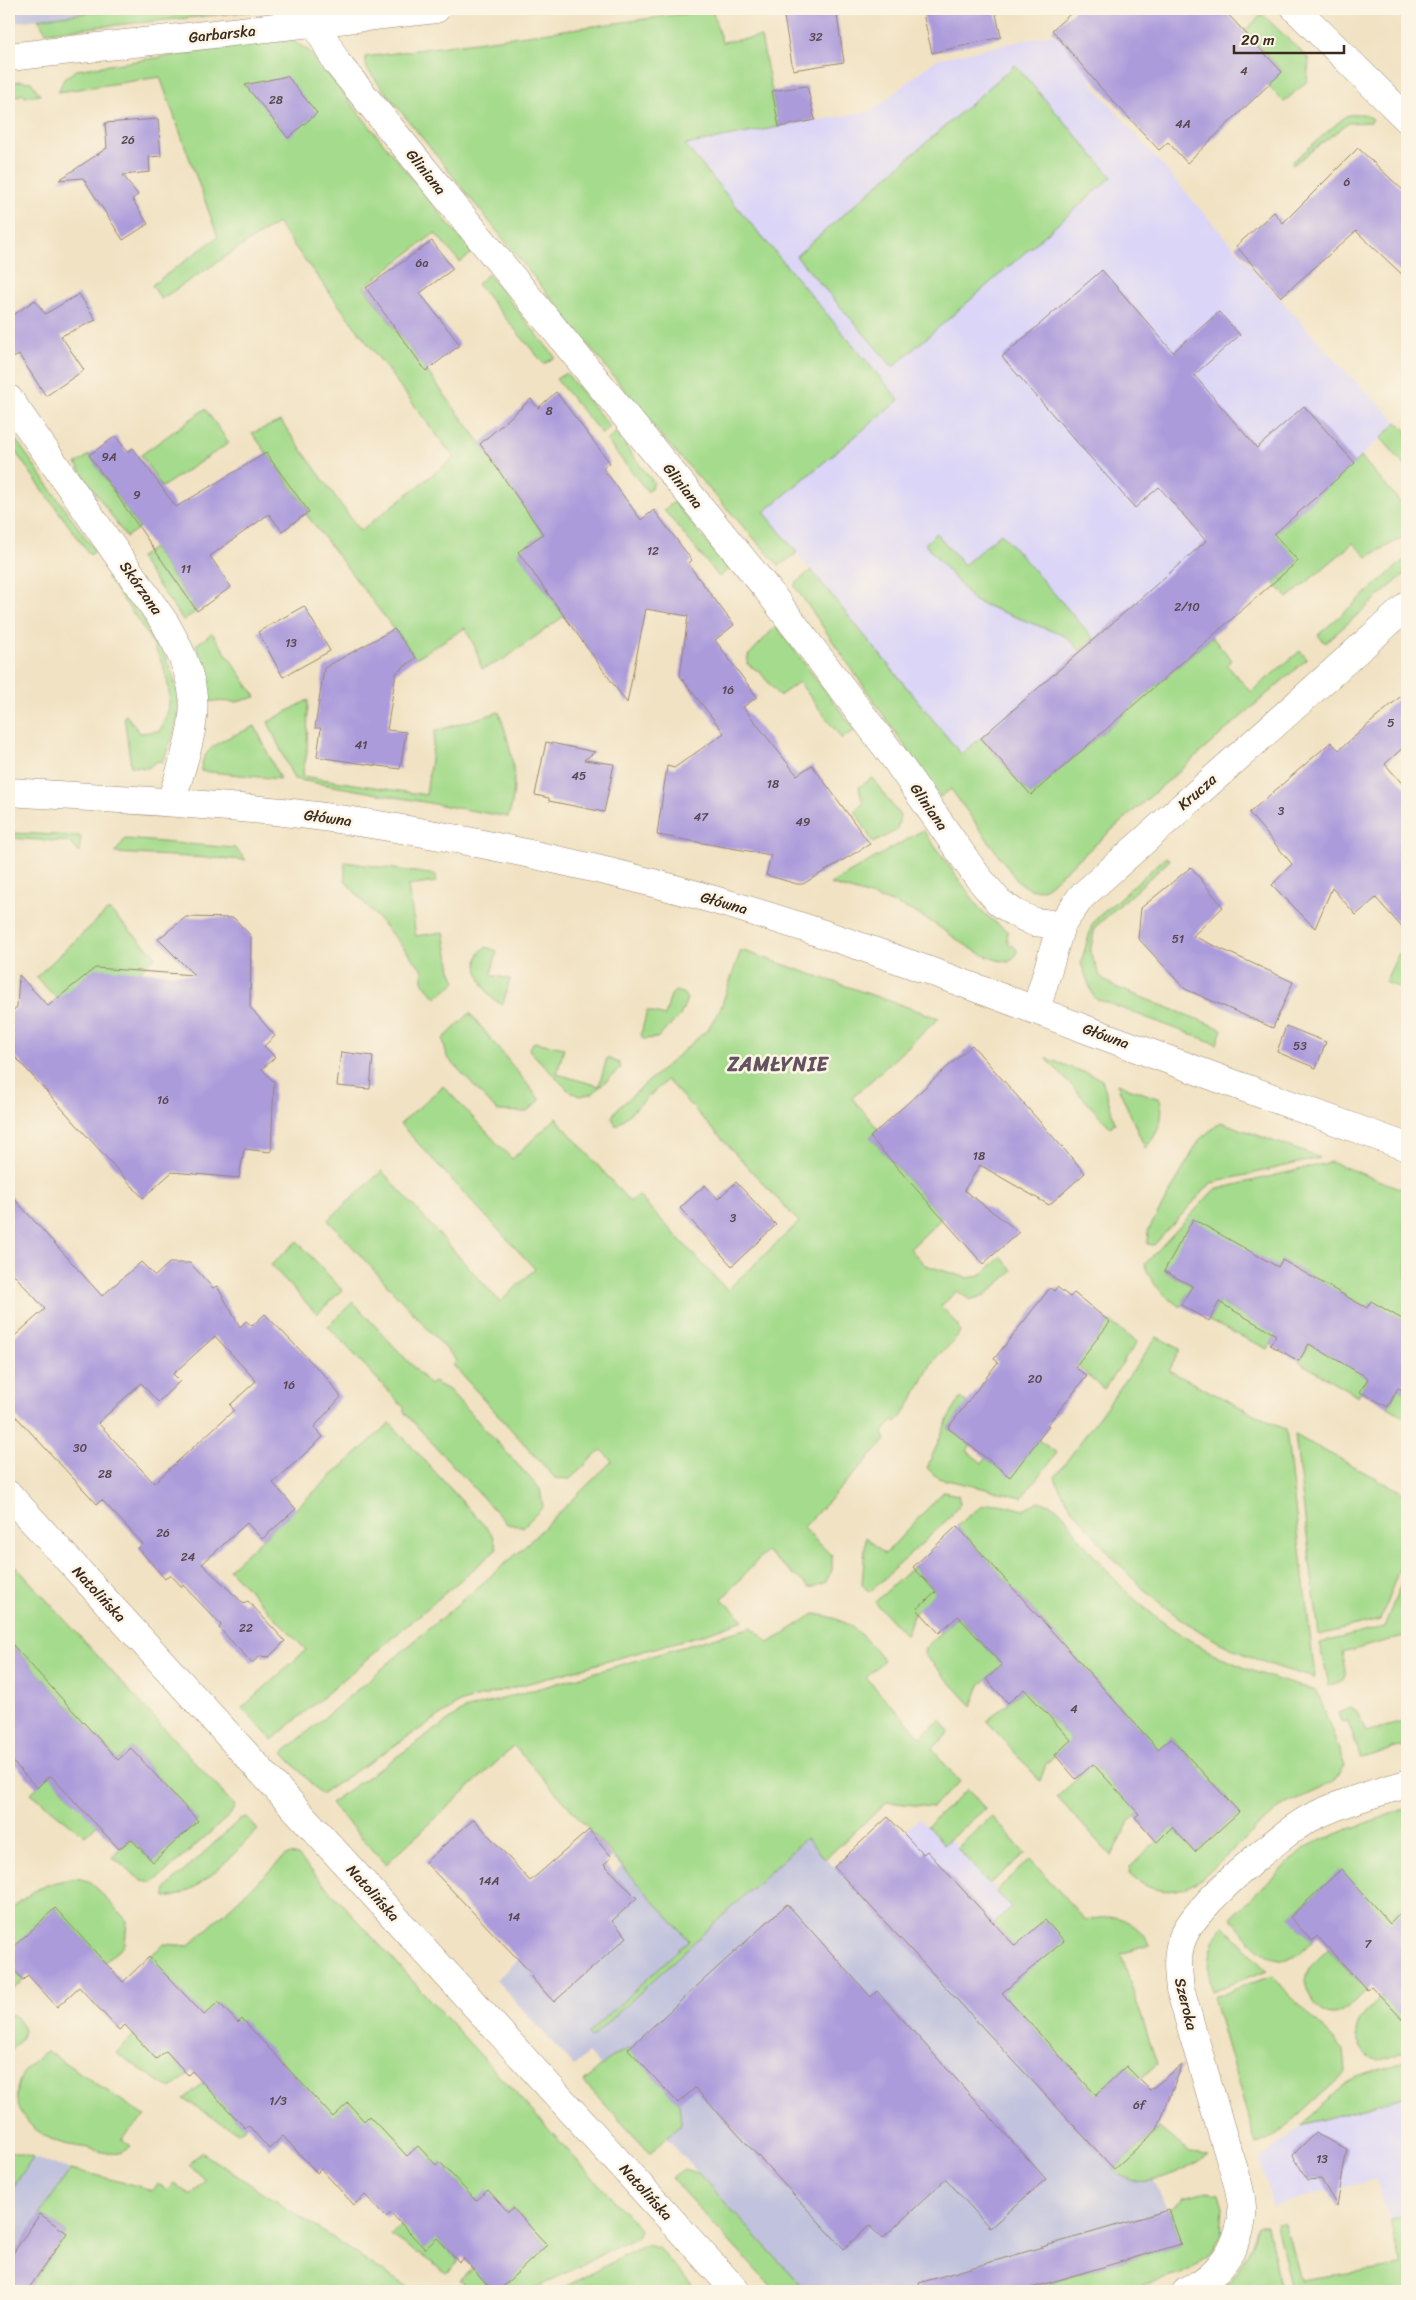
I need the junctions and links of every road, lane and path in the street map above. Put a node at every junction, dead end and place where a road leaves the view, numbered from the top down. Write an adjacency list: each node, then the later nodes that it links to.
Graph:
1 (436, 9): 3 (street, Garbarska)
2 (1296, 9): 5 (street)
3 (316, 24): 4 (street, Garbarska); 10 (street, Gliniana)
4 (9, 57)
5 (1407, 119)
6 (9, 399): 9 (street, Skórzana)
7 (1407, 606): 10 (street, Krucza)
8 (9, 792): 9 (street, Główna)
9 (171, 802): 11 (street, Główna)
10 (1061, 926): 11 (street, Krucza)
11 (1036, 1010): 12 (street, Główna)
12 (1407, 1147)
13 (9, 1495): 15 (street, Natolińska)
14 (1407, 1784): 16 (street, Szeroka)
15 (736, 2291)
16 (1186, 2291)

